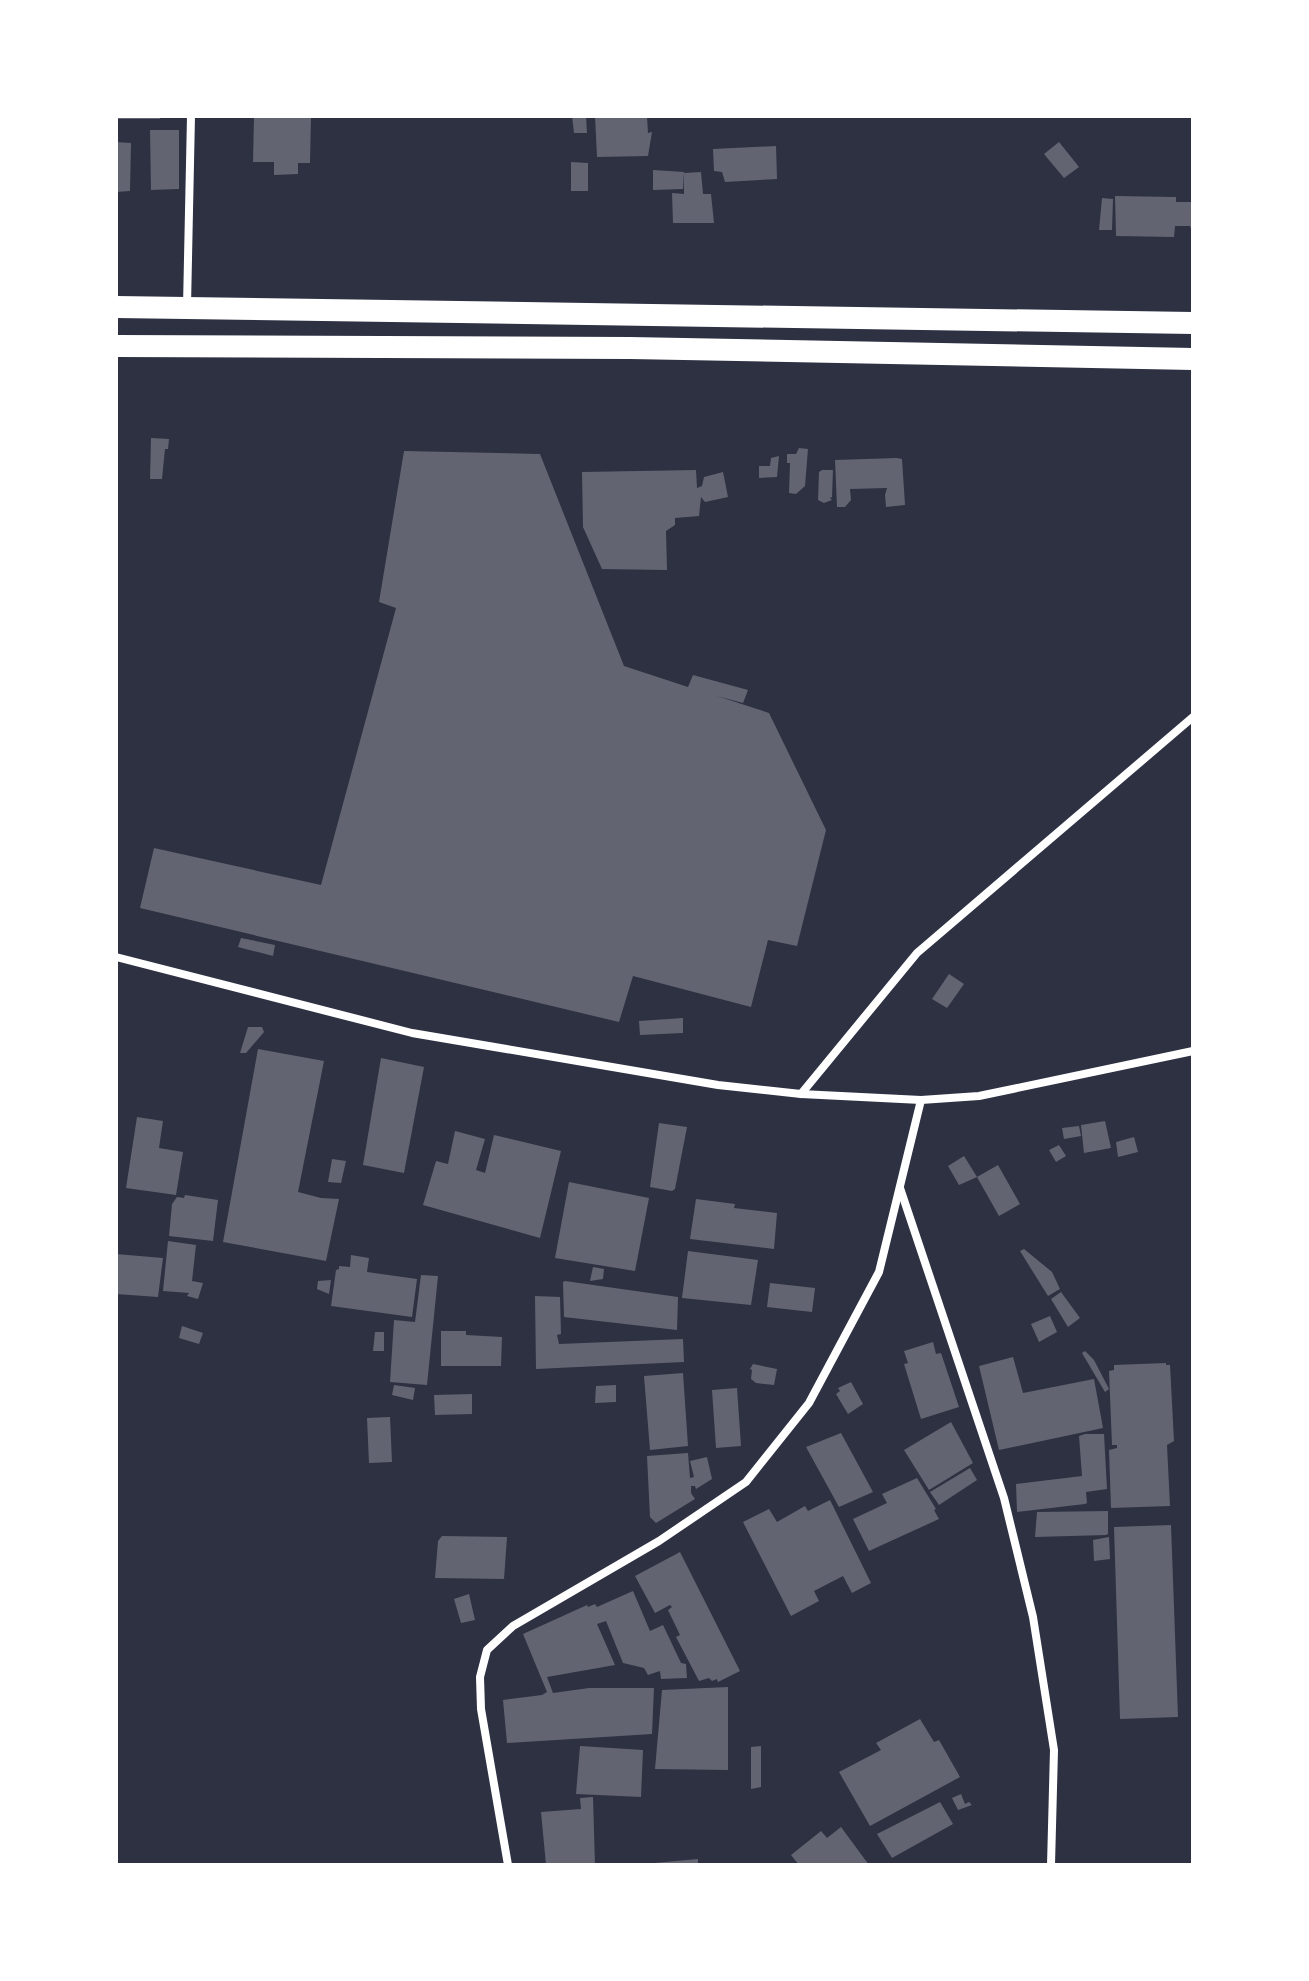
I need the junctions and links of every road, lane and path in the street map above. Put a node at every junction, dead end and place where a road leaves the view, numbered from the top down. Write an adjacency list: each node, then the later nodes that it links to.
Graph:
1 (191, 116): 3 (street)
2 (116, 307): 3 (highway)
3 (187, 307): 4 (highway)
4 (1193, 323)
5 (116, 346): 6 (highway)
6 (1193, 359)
7 (1193, 717): 10 (street)
8 (116, 957): 10 (street)
9 (1193, 1051): 11 (street)
10 (801, 1094): 11 (street)
11 (921, 1100): 12 (street)
12 (900, 1187): 13 (street); 14 (street)
13 (508, 1865)
14 (1051, 1865)

